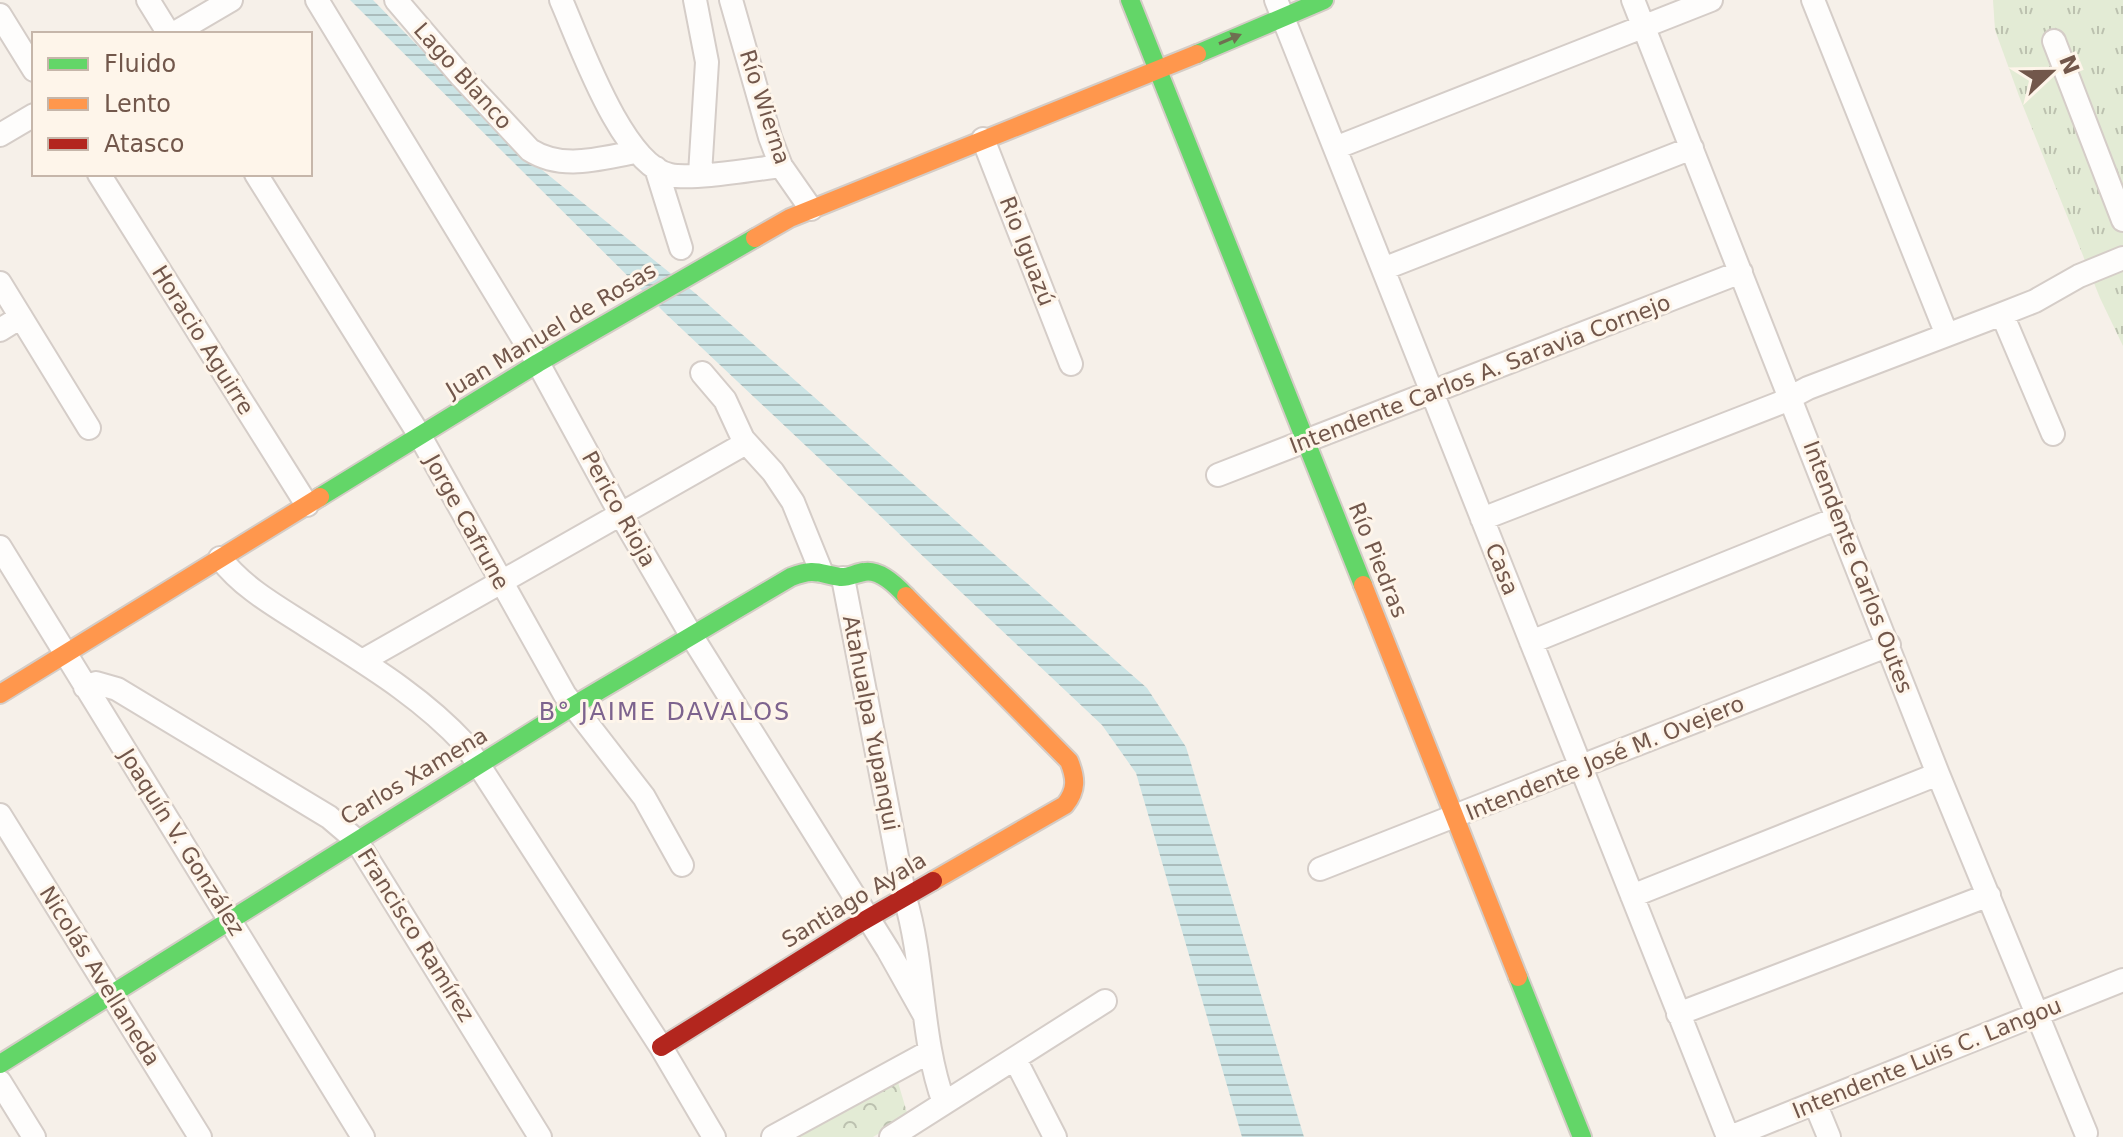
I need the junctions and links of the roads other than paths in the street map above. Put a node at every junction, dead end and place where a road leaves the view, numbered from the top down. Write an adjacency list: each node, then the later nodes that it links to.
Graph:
1 (148, 0): 16 (street)
2 (231, 0): 17 (street)
3 (317, 0): 43 (street, Perico Rioja)
4 (396, 0): 26 (street, Lago Blanco)
5 (561, 0): 26 (street)
6 (695, 0): 29 (street)
7 (731, 0): 27 (street, Río Wierna)
8 (1130, 0): 20 (street, Río Piedras)
9 (1324, 0): 13 (street, Juan Manuel de Rosas)
10 (1633, 0): 15 (street, Intendente Carlos Outes)
11 (1711, 0): 15 (street)
12 (1813, 0): 42 (street)
13 (1280, 8): 20 (street, Juan Manuel de Rosas, one-way to 13); 24 (street, Casa)
14 (0, 15): 19 (street)
15 (1643, 27): 24 (street); 25 (street, Intendente Carlos Outes)
16 (170, 32)
17 (175, 32)
18 (2054, 41): 33 (street)
19 (32, 67)
20 (1159, 70): 23 (street, Juan Manuel de Rosas); 52 (street, Río Piedras)
21 (32, 116): 22 (street)
22 (0, 135)
23 (983, 139): 32 (street, Juan Manuel de Rosas); 44 (street, Rio Iguazú)
24 (1335, 148): 36 (street, Casa)
25 (1692, 148): 36 (street); 37 (street, Intendente Carlos Outes)
26 (636, 152): 28 (street)
27 (781, 166): 29 (street); 32 (street, Río Wierna)
28 (656, 168): 29 (street); 34 (street)
29 (700, 174)
30 (100, 176): 54 (street, Horacio Aguirre)
31 (257, 176): 50 (street, Jorge Cafrune)
32 (811, 209): 43 (street, Juan Manuel de Rosas)
33 (2123, 220)
34 (681, 248)
35 (2123, 258): 39 (street)
36 (1383, 269): 46 (street, Casa)
37 (1741, 272): 46 (street, Intendente Carlos A. Saravia Cornejo); 47 (street, Intendente Carlos Outes)
38 (0, 283): 40 (street)
39 (2002, 314): 42 (street); 49 (street)
40 (21, 317): 41 (street); 48 (street)
41 (0, 330)
42 (1947, 335): 47 (street)
43 (538, 363): 50 (street, Juan Manuel de Rosas); 55 (street, Perico Rioja)
44 (1071, 364)
45 (702, 373): 51 (street)
46 (1432, 392): 52 (street, Intendente Carlos A. Saravia Cornejo); 57 (street, Casa)
47 (1791, 397): 56 (street, Intendente Carlos Outes); 57 (street)
48 (89, 428)
49 (2053, 434)
50 (420, 436): 54 (street, Juan Manuel de Rosas); 62 (street, Jorge Cafrune)
51 (746, 443): 55 (street); 60 (street)
52 (1305, 443): 53 (street, Intendente Carlos A. Saravia Cornejo); 75 (street, Río Piedras)
53 (1218, 475)
54 (307, 505): 59 (street, Juan Manuel de Rosas)
55 (621, 515): 62 (street); 63 (street, Perico Rioja)
56 (1838, 518): 64 (street); 65 (street, Intendente Carlos Outes)
57 (1482, 519): 64 (street, Casa)
58 (0, 547): 66 (street, Joaquín V. González)
59 (220, 558): 66 (street, Juan Manuel de Rosas); 67 (street)
60 (821, 571): 61 (street); 63 (street, Carlos Xamena)
61 (843, 578): 81 (street, Atahualpa Yupanqui); 81 (street, Santiago Ayala)
62 (501, 585): 67 (street); 70 (street, Jorge Cafrune)
63 (691, 635): 70 (street, Carlos Xamena); 82 (street, Perico Rioja)
64 (1531, 642): 72 (street, Casa)
65 (1889, 645): 72 (street, Intendente José M. Ovejero); 73 (street, Intendente Carlos Outes)
66 (65, 655): 68 (street, Joaquín V. González); 69 (street, Juan Manuel de Rosas)
67 (362, 661): 71 (street)
68 (85, 687): 76 (street, Francisco Ramírez); 83 (street, Joaquín V. González)
69 (0, 694)
70 (573, 706): 71 (street, Carlos Xamena); 77 (street, Jorge Cafrune)
71 (480, 765): 76 (street, Carlos Xamena); 90 (street)
72 (1579, 768): 75 (street, Intendente José M. Ovejero); 80 (street, Casa)
73 (1938, 774): 79 (street, Intendente Carlos Outes); 80 (street)
74 (0, 815): 85 (street, Nicolás Avellaneda)
75 (1456, 816): 78 (street, Intendente José M. Ovejero); 106 (street, Río Piedras)
76 (356, 840): 83 (street, Carlos Xamena); 101 (street, Francisco Ramírez)
77 (682, 865)
78 (1320, 869)
79 (1989, 895): 87 (street); 88 (street, Intendente Carlos Outes)
80 (1632, 896): 87 (street, Casa)
81 (905, 898): 82 (street, Santiago Ayala); 89 (street, Atahualpa Yupanqui)
82 (867, 920): 89 (street, Perico Rioja); 90 (street, Santiago Ayala)
83 (231, 921): 85 (street, Carlos Xamena); 100 (street, Joaquín V. González)
84 (2123, 980): 88 (street, Intendente Luis C. Langou)
85 (113, 995): 93 (street, Carlos Xamena); 99 (street, Nicolás Avellaneda)
86 (1105, 1001): 92 (street)
87 (1678, 1014): 107 (street, Casa)
88 (2037, 1014): 96 (street, Intendente Luis C. Langou); 97 (street, Intendente Carlos Outes)
89 (925, 1016): 91 (street, Atahualpa Yupanqui)
90 (661, 1047): 102 (street)
91 (929, 1052): 95 (street, Atahualpa Yupanqui); 103 (street)
92 (1015, 1059): 95 (street); 105 (street)
93 (0, 1064)
94 (0, 1082): 98 (street)
95 (944, 1103): 104 (street)
96 (1815, 1103): 107 (street, Intendente Luis C. Langou); 108 (street)
97 (2086, 1133)
98 (34, 1137)
99 (200, 1137)
100 (363, 1137)
101 (540, 1137)
102 (714, 1137)
103 (773, 1137)
104 (891, 1137)
105 (1055, 1137)
106 (1582, 1137)
107 (1729, 1137)
108 (1829, 1137)

